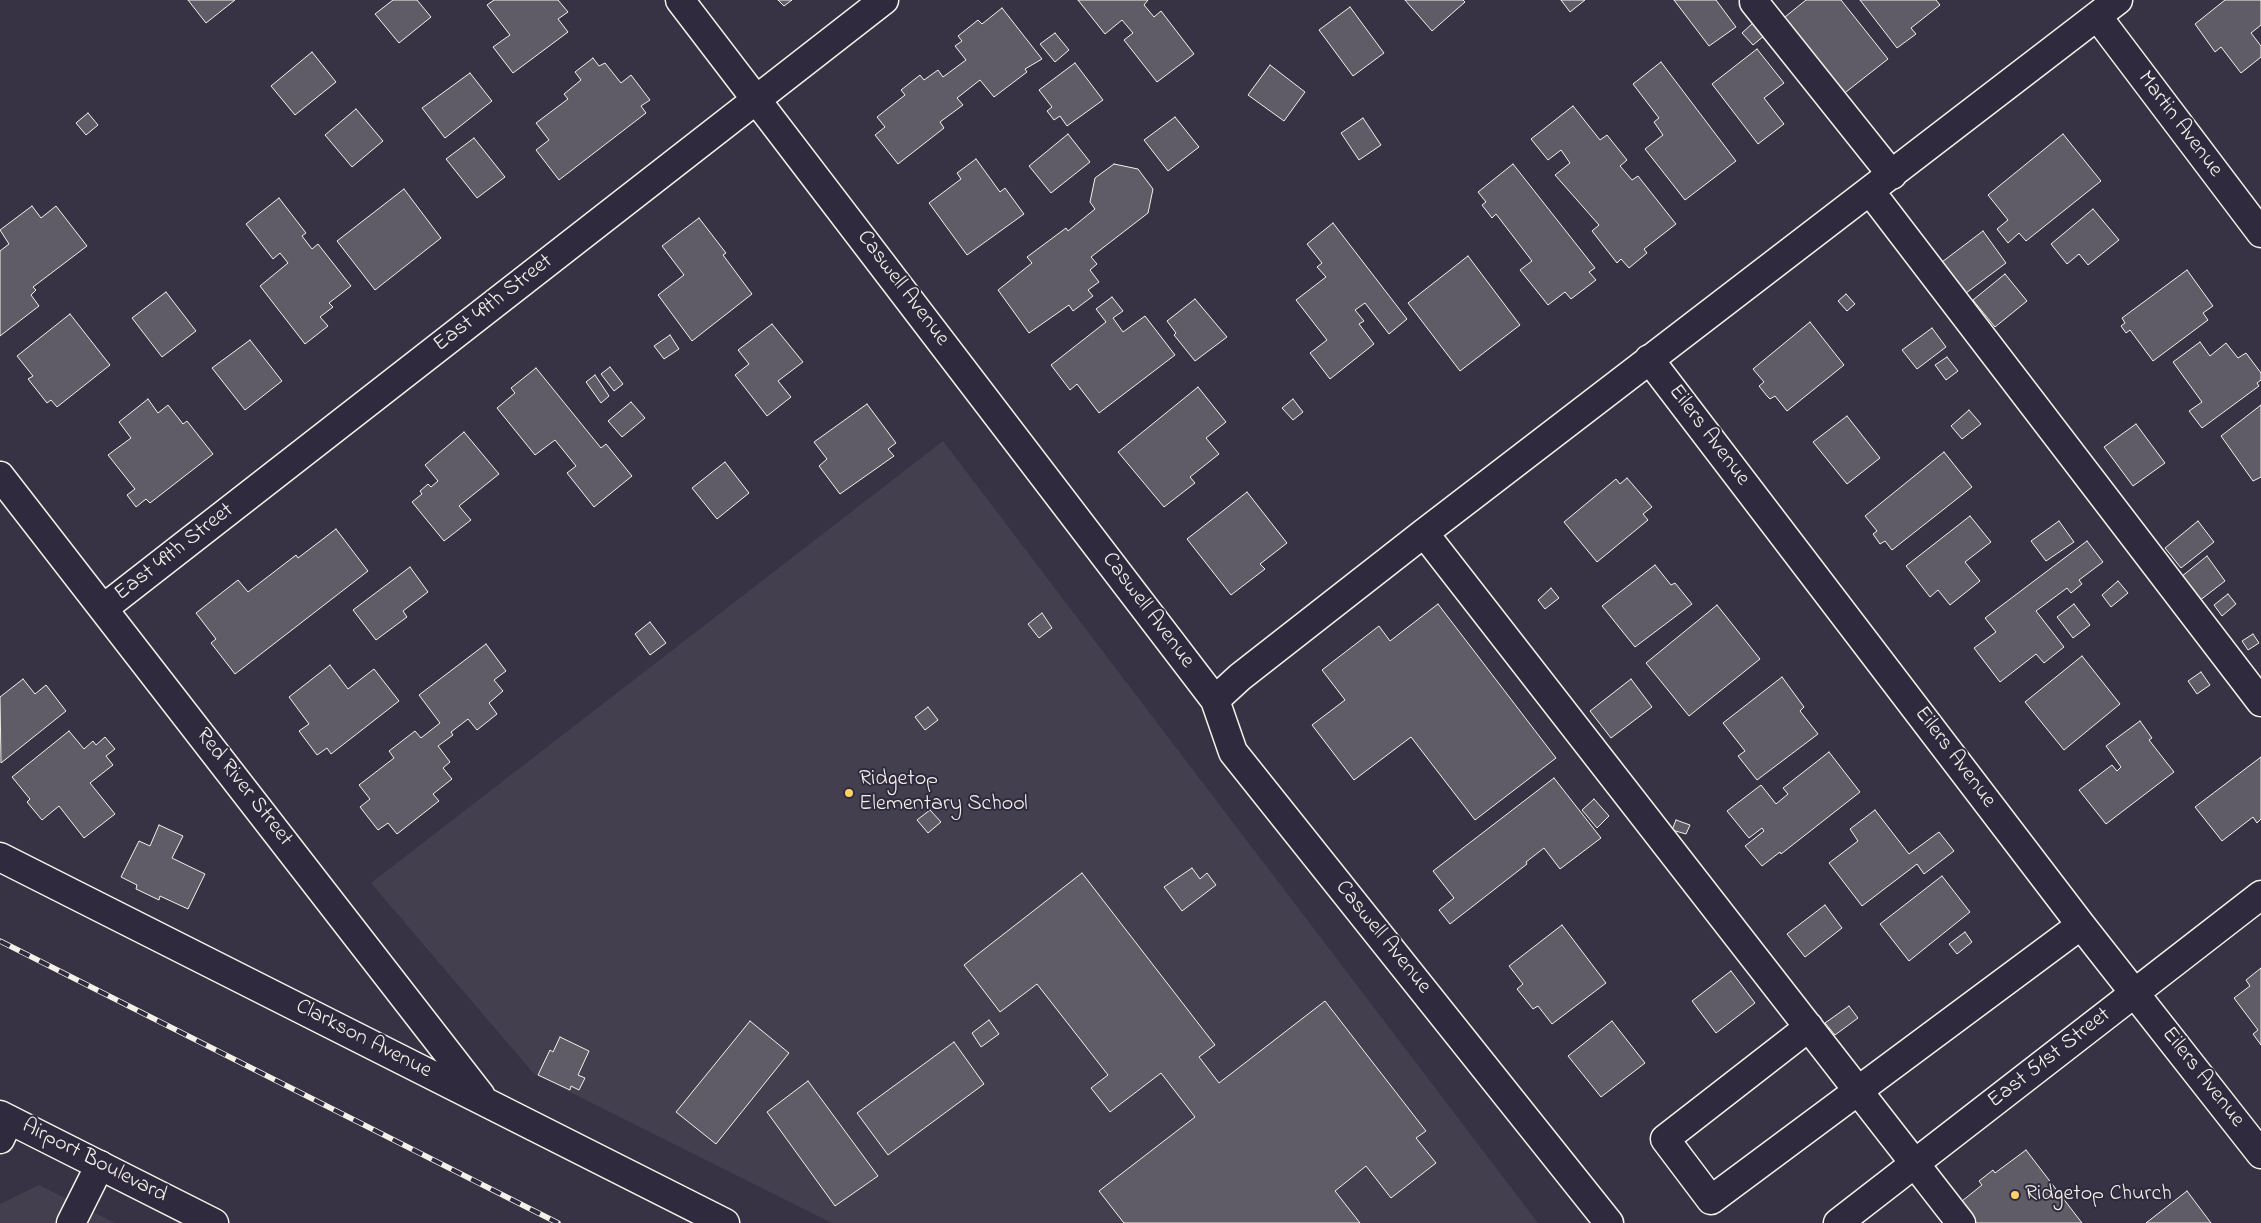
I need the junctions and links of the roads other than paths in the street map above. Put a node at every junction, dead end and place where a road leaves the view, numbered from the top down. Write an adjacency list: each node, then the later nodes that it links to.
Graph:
1 (680, 0): 5 (street, Caswell Avenue)
2 (884, 0): 5 (street, East 49th Street)
3 (1754, 2): 6 (street)
4 (2108, 8): 6 (street); 8 (street, Martin Avenue)
5 (757, 99): 12 (street, East 49th Street); 13 (street, Caswell Avenue)
6 (1892, 175): 7 (street)
7 (1870, 191): 9 (street); 14 (street)
8 (2261, 233)
9 (1650, 359): 11 (street); 17 (street, Eilers Avenue)
10 (0, 476): 12 (street, Red River Street)
11 (1424, 533): 13 (street); 19 (street)
12 (104, 608): 21 (street, Red River Street)
13 (1215, 700): 29 (street, Caswell Avenue)
14 (2261, 702)
15 (0, 857): 21 (street, Clarkson Avenue)
16 (2261, 895): 18 (street, East 51st Street)
17 (2081, 925): 18 (street, Eilers Avenue); 20 (street)
18 (2135, 993): 23 (street, Eilers Avenue); 25 (street, East 51st Street)
19 (1809, 1027): 20 (street); 20 (street)
20 (1858, 1090): 25 (street)
21 (485, 1102): 28 (street, Clarkson Avenue)
22 (3, 1125): 24 (street, Airport Boulevard)
23 (2261, 1154)
24 (100, 1165): 26 (street, Airport Boulevard); 27 (street)
25 (1916, 1165): 30 (street, East 51st Street); 31 (street)
26 (204, 1221)
27 (71, 1223)
28 (726, 1223)
29 (1609, 1223)
30 (1838, 1223)
31 (1961, 1223)

